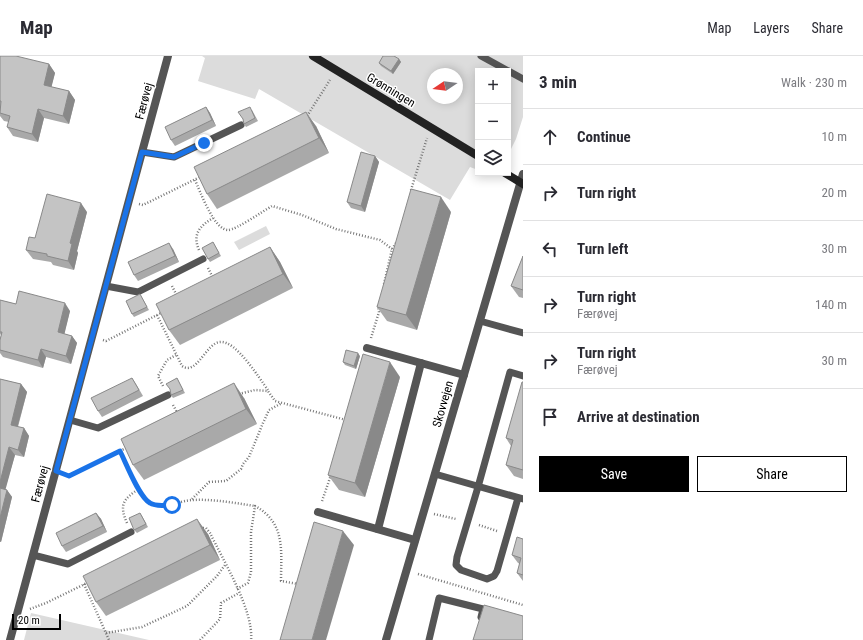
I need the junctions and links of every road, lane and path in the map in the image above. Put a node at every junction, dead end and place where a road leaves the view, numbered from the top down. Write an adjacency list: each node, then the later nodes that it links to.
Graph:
1 (168, 56): 9 (street, Færøvej)
2 (313, 56): 4 (main road, Grønningen)
3 (481, 56): 5 (lane)
4 (336, 70): 6 (path); 8 (main road, Grønningen)
5 (523, 79)
6 (305, 120)
7 (241, 125): 9 (lane)
8 (430, 127): 10 (main road, Grønningen); 15 (path)
9 (142, 152): 16 (street, Færøvej)
10 (475, 154)
11 (206, 174): 13 (path)
12 (511, 175): 14 (main road)
13 (195, 180): 16 (path); 18 (path)
14 (522, 180): 27 (street, Skovvejen)
15 (411, 192)
16 (129, 201): 21 (street, Færøvej)
17 (398, 236): 18 (path)
18 (392, 249): 22 (path)
19 (203, 259): 20 (lane)
20 (168, 277): 21 (lane); 23 (path)
21 (106, 286): 29 (street, Færøvej)
22 (383, 286)
23 (177, 297)
24 (380, 300): 30 (path)
25 (169, 309): 26 (path)
26 (157, 315): 29 (path); 31 (path)
27 (480, 321): 28 (lane); 33 (street, Skovvejen)
28 (523, 333)
29 (92, 337): 39 (street, Færøvej)
30 (367, 348): 32 (street)
31 (176, 355): 35 (path); 37 (path)
32 (422, 363): 33 (street); 53 (street)
33 (464, 375): 46 (street, Skovvejen)
34 (523, 376): 47 (lane)
35 (268, 391): 36 (path); 38 (path)
36 (237, 394)
37 (168, 395): 39 (lane); 40 (path)
38 (282, 402): 41 (path); 50 (path)
39 (70, 420): 44 (street, Færøvej)
40 (181, 421)
41 (344, 427)
42 (133, 445): 43 (path)
43 (120, 451): 44 (path); 48 (path)
44 (56, 471): 57 (street, Færøvej)
45 (332, 472): 52 (path)
46 (435, 474): 47 (lane); 56 (street, Skovvejen)
47 (478, 487): 49 (lane); 49 (lane)
48 (139, 489): 50 (path); 55 (path)
49 (521, 499)
50 (192, 500): 51 (path)
51 (255, 506): 63 (path); 64 (path)
52 (318, 512): 53 (street)
53 (378, 529): 56 (street)
54 (194, 530): 58 (path)
55 (131, 532): 57 (lane)
56 (415, 540): 59 (street, Skovvejen)
57 (33, 555): 68 (street, Færøvej)
58 (226, 565): 64 (path); 70 (path)
59 (406, 570): 67 (path); 75 (street, Skovvejen)
60 (300, 577): 63 (path)
61 (94, 579): 62 (path)
62 (84, 584): 68 (path); 70 (path)
63 (298, 584): 65 (path)
64 (237, 589): 66 (path)
65 (296, 591)
66 (239, 593): 73 (path); 74 (path)
67 (523, 605)
68 (17, 614): 71 (street, Færøvej)
69 (479, 625): 76 (lane)
70 (106, 633): 72 (path)
71 (10, 640)
72 (109, 640)
73 (200, 640)
74 (251, 640)
75 (386, 640)
76 (428, 640)

